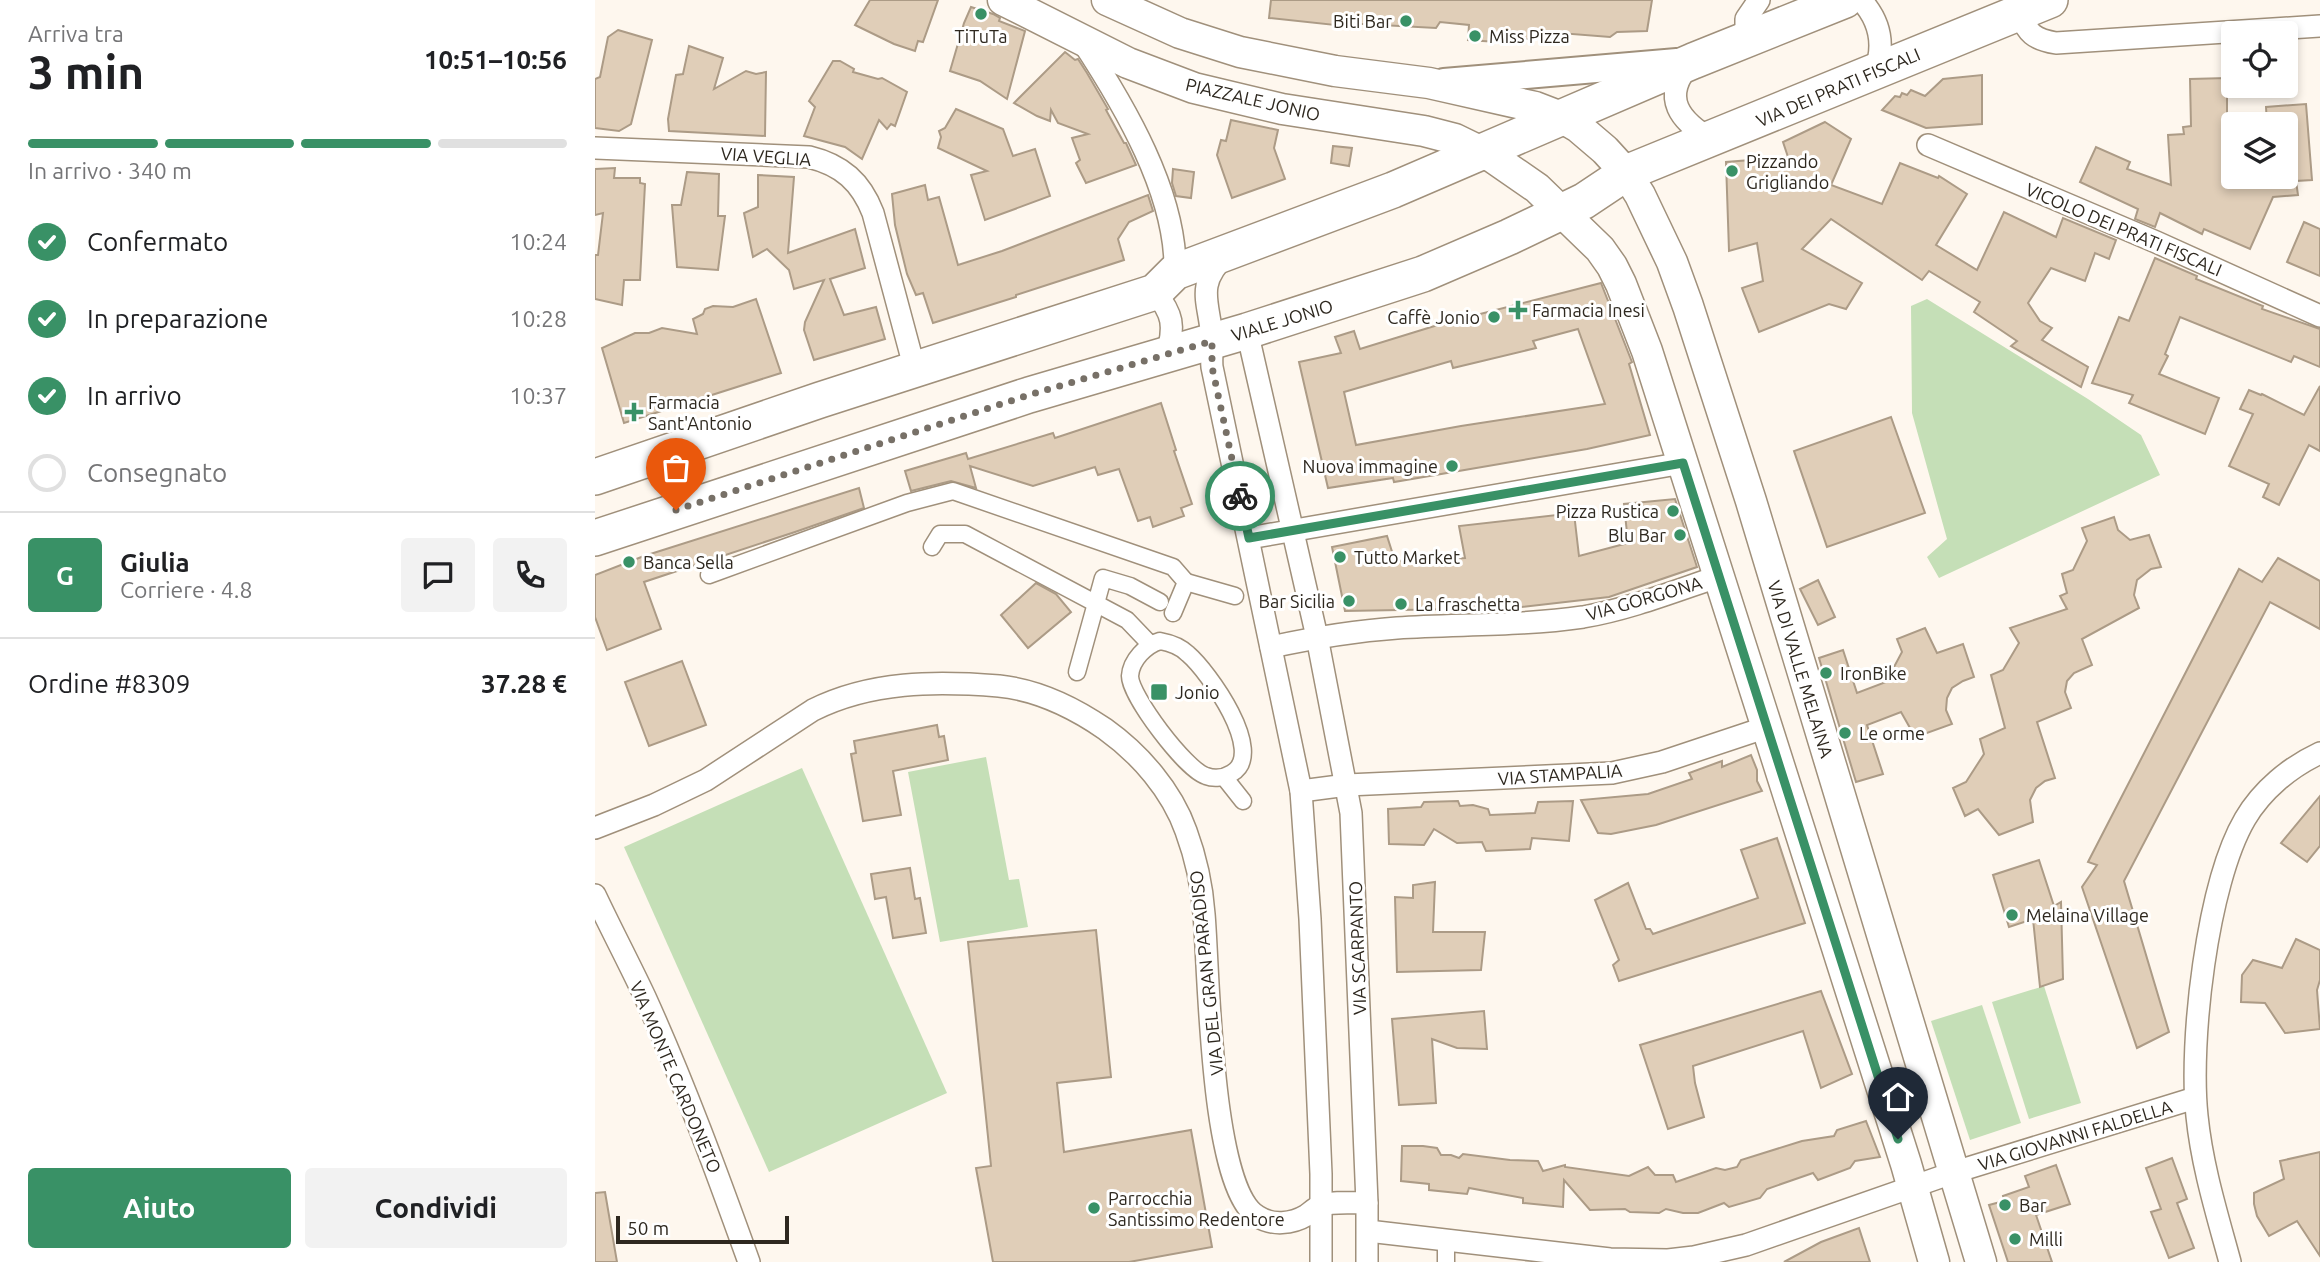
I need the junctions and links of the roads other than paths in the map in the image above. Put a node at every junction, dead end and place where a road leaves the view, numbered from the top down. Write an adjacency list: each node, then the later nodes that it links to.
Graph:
1 (1003, 0): 9 (main road, PIAZZALE JONIO)
2 (1759, 0): 10 (street)
3 (1845, 0): 10 (main road)
4 (1861, 0): 12 (street)
5 (2050, 0): 7 (main road, VIA DEI PRATI FISCALI)
6 (1108, 1): 13 (main road)
7 (2029, 26): 8 (street); 12 (main road, VIA DEI PRATI FISCALI)
8 (2320, 26)
9 (1079, 37): 18 (main road, PIAZZALE JONIO); 22 (street)
10 (1746, 39): 11 (main road)
11 (1693, 61): 13 (street); 14 (main road); 15 (street)
12 (1875, 71): 15 (main road, VIA DEI PRATI FISCALI)
13 (1429, 83): 14 (main road)
14 (1561, 117): 18 (main road); 19 (main road)
15 (1712, 139): 19 (main road, VIA DEI PRATI FISCALI)
16 (1928, 145): 23 (street, VICOLO DEI PRATI FISCALI)
17 (595, 148): 27 (street, VIA VEGLIA)
18 (1481, 151): 20 (main road, PIAZZALE JONIO); 21 (main road)
19 (1626, 173): 20 (main road); 52 (main road, VIA DI VALLE MELAINA)
20 (1563, 212): 24 (main road, VIALE JONIO); 28 (main road)
21 (1231, 251): 22 (main road); 25 (street)
22 (1165, 282): 26 (street); 27 (main road)
23 (2320, 316)
24 (1247, 331): 25 (main road, VIALE JONIO); 30 (street, VIA SCARPANTO)
25 (1212, 341): 26 (main road, VIALE JONIO); 32 (street)
26 (1167, 354): 31 (main road, VIALE JONIO)
27 (915, 370): 29 (main road)
28 (1683, 463): 30 (street); 35 (main road)
29 (595, 477)
30 (1293, 529): 32 (street); 39 (street, VIA SCARPANTO)
31 (595, 538)
32 (1249, 538): 41 (street)
33 (932, 547): 38 (street)
34 (709, 575): 36 (street)
35 (1720, 576): 39 (street, VIA GORGONA); 43 (main road)
36 (1186, 582): 37 (street); 38 (street)
37 (1235, 596)
38 (1095, 603): 40 (street); 42 (street)
39 (1317, 637): 41 (street); 46 (street, VIA SCARPANTO)
40 (1150, 644): 45 (street); 45 (street)
41 (1271, 647): 47 (street)
42 (1077, 672)
43 (1767, 727): 46 (street, VIA STAMPALIA); 53 (main road)
44 (2320, 753): 51 (street)
45 (1224, 777): 48 (street)
46 (1347, 785): 47 (street, VIA STAMPALIA); 54 (street, VIA SCARPANTO)
47 (1301, 791): 55 (street)
48 (1243, 801)
49 (595, 828): 55 (street, VIA DEL GRAN PARADISO)
50 (595, 895): 61 (street, VIA MONTE CARDONETO)
51 (2195, 1098): 52 (street, VIA GIOVANNI FALDELLA); 67 (street)
52 (1955, 1172): 53 (street); 66 (main road, VIA DI VALLE MELAINA)
53 (1913, 1186): 58 (street); 65 (main road)
54 (1367, 1203): 55 (street, VIA DEL GRAN PARADISO); 56 (street, VIA SCARPANTO)
55 (1321, 1205): 62 (street)
56 (1368, 1231): 57 (street); 63 (street, VIA SCARPANTO)
57 (1447, 1240): 59 (street); 64 (street)
58 (1746, 1254): 60 (street)
59 (1541, 1257): 60 (street)
60 (1649, 1261)
61 (749, 1262)
62 (1321, 1262)
63 (1367, 1262)
64 (1446, 1262)
65 (1934, 1262)
66 (1981, 1262)
67 (2230, 1262)

